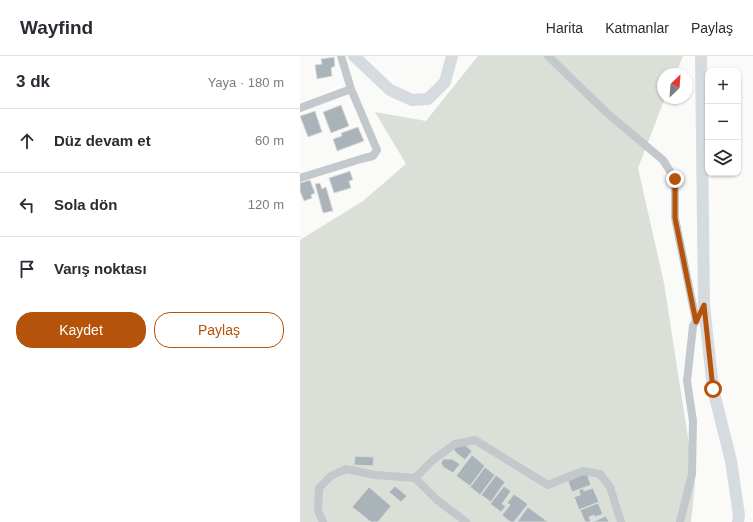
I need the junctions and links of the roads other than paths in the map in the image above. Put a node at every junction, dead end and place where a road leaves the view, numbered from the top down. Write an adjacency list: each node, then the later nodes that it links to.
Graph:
1 (341, 56): 6 (street)
2 (354, 56): 5 (street)
3 (548, 56): 10 (street)
4 (701, 56): 9 (street)
5 (454, 57)
6 (351, 90): 7 (street); 8 (street)
7 (300, 108)
8 (300, 178)
9 (704, 305): 10 (street); 16 (street)
10 (696, 322): 15 (street)
11 (415, 478): 12 (street); 13 (street); 14 (street)
12 (323, 522)
13 (466, 522)
14 (621, 522)
15 (680, 522)
16 (738, 522)

